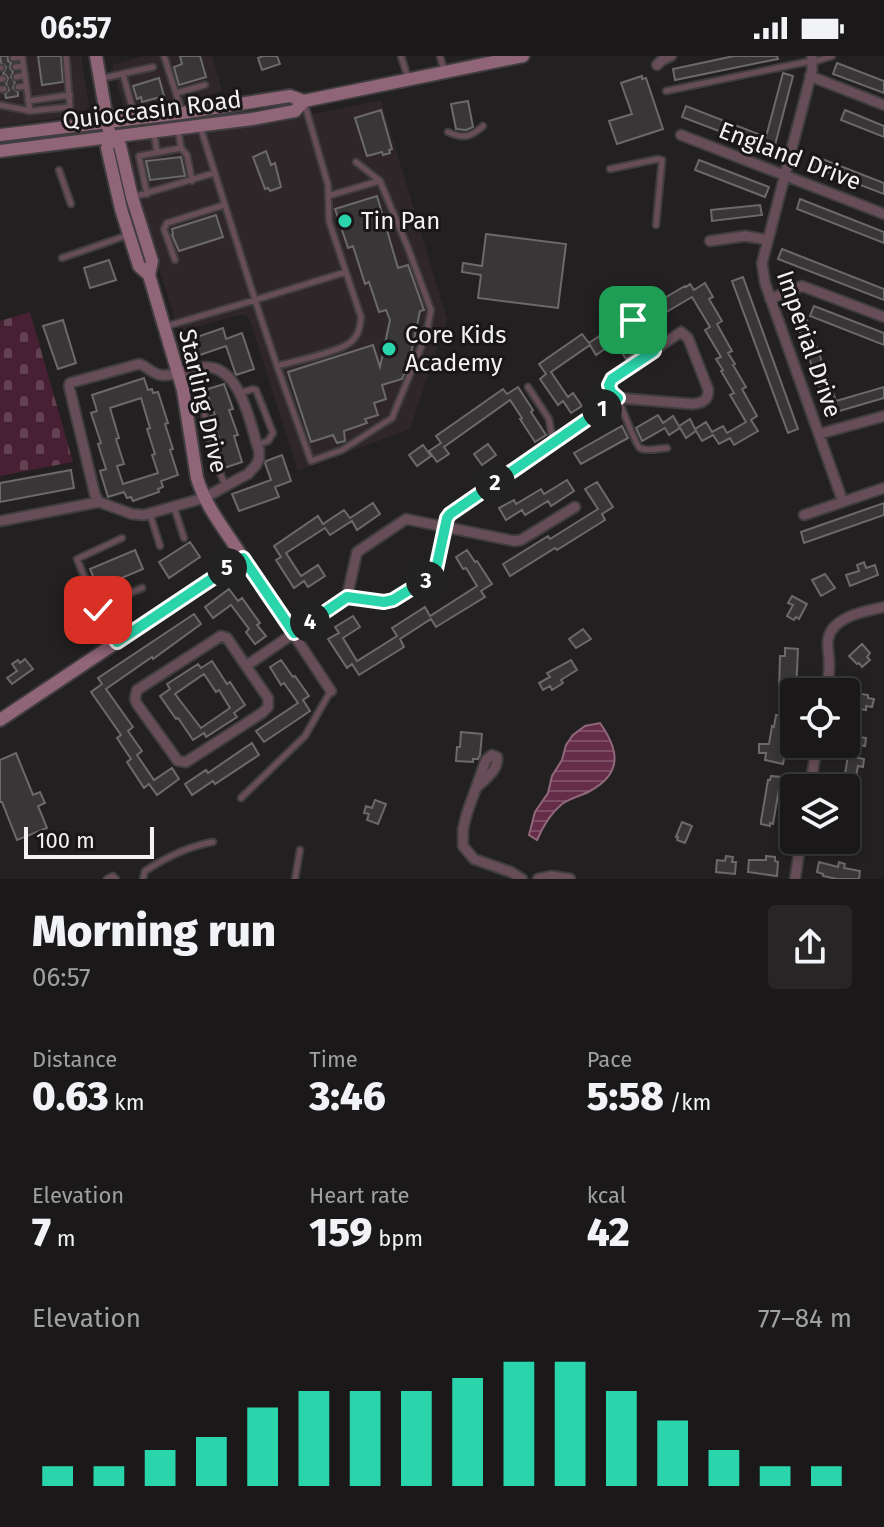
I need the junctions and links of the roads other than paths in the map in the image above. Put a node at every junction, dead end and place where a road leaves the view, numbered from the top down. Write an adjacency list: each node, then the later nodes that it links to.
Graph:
1 (22, 56): 10 (lane); 15 (lane)
2 (66, 56): 30 (lane)
3 (96, 56): 23 (street, Starling Drive)
4 (164, 56): 29 (lane)
5 (401, 56): 24 (lane)
6 (440, 56): 18 (lane)
7 (523, 56): 11 (street, Quioccasin Road)
8 (671, 56): 14 (street)
9 (832, 56): 12 (lane)
10 (13, 58)
11 (505, 58): 13 (street, Quioccasin Road)
12 (812, 59): 21 (street, Imperial Drive); 28 (lane)
13 (469, 61): 18 (street, Quioccasin Road)
14 (657, 65)
15 (23, 66): 16 (lane); 20 (lane)
16 (15, 67)
17 (153, 67): 19 (lane)
18 (444, 72): 24 (street, Quioccasin Road)
19 (123, 74): 23 (lane); 37 (lane)
20 (25, 75): 22 (lane); 26 (lane)
21 (810, 76): 34 (street); 54 (street, Imperial Drive)
22 (16, 77)
23 (99, 79): 38 (street, Starling Drive)
24 (408, 80): 32 (street, Quioccasin Road)
25 (205, 85): 29 (lane)
26 (26, 86): 27 (lane); 31 (lane)
27 (18, 87)
28 (666, 91)
29 (176, 93): 36 (lane)
30 (70, 95): 31 (lane); 35 (lane)
31 (28, 101): 35 (lane)
32 (304, 101): 36 (street, Quioccasin Road); 39 (street, Quioccasin Road); 58 (lane)
33 (0, 105): 35 (lane)
34 (884, 105)
35 (30, 111)
36 (182, 113): 37 (street, Quioccasin Road)
37 (135, 118): 38 (street, Quioccasin Road)
38 (107, 121): 44 (street, Quioccasin Road); 46 (street, Starling Drive)
39 (200, 125): 41 (street, Quioccasin Road); 53 (lane)
40 (483, 126): 43 (lane)
41 (178, 128): 42 (street, Quioccasin Road); 47 (lane)
42 (154, 131): 46 (street, Quioccasin Road); 49 (lane)
43 (448, 132)
44 (0, 135)
45 (681, 135): 54 (street, England Drive)
46 (110, 137): 48 (street, Quioccasin Road); 59 (street, Starling Drive); 64 (street, Starling Drive)
47 (181, 148): 49 (lane); 55 (lane)
48 (0, 151)
49 (157, 152): 57 (lane)
50 (356, 162): 56 (lane)
51 (610, 169): 63 (lane)
52 (59, 170): 60 (lane)
53 (214, 173): 55 (lane); 61 (lane)
54 (784, 175): 62 (street, England Drive); 65 (street, Imperial Drive)
55 (192, 181): 57 (lane)
56 (380, 181): 58 (lane); 77 (lane)
57 (147, 194): 59 (lane)
58 (328, 196): 69 (lane)
59 (132, 197): 70 (street, Starling Drive)
60 (71, 204)
61 (224, 205): 68 (lane); 72 (lane)
62 (884, 214)
63 (656, 225)
64 (129, 234): 67 (lane); 70 (street, Starling Drive)
65 (768, 240): 66 (street); 71 (street, Imperial Drive)
66 (710, 241)
67 (62, 258)
68 (175, 260)
69 (346, 272): 72 (lane); 77 (lane)
70 (149, 275): 75 (street, Starling Drive)
71 (770, 299): 73 (street); 84 (street, Imperial Drive)
72 (255, 300): 75 (lane); 77 (lane)
73 (884, 317)
74 (633, 320): 76 (lane)
75 (164, 327): 79 (street, Starling Drive)
76 (654, 351): 82 (street); 82 (street)
77 (277, 366)
78 (204, 367): 79 (street); 81 (street); 88 (lane)
79 (178, 373): 90 (street, Starling Drive); 91 (street)
80 (528, 387): 85 (lane)
81 (239, 393): 86 (street); 86 (lane)
82 (618, 398): 85 (street); 87 (lane)
83 (884, 416): 84 (street)
84 (819, 434): 92 (street, Imperial Drive)
85 (553, 443): 98 (street)
86 (257, 445): 88 (street)
87 (667, 448)
88 (225, 486): 90 (street)
89 (884, 488): 92 (street)
90 (204, 498): 93 (street); 102 (street, Starling Drive)
91 (99, 502): 95 (street); 97 (street)
92 (843, 502): 96 (street)
93 (174, 506): 95 (street); 100 (lane)
94 (575, 507): 98 (street)
95 (150, 513): 101 (lane)
96 (804, 515)
97 (0, 521)
98 (445, 527): 104 (street); 104 (street)
99 (122, 538): 105 (lane)
100 (184, 538)
101 (160, 546)
102 (243, 558): 107 (street, Starling Drive); 108 (street)
103 (142, 588): 105 (lane)
104 (347, 597): 107 (street)
105 (97, 607): 108 (lane)
106 (884, 607): 110 (street)
107 (294, 633): 109 (street); 111 (street, Starling Drive)
108 (117, 642): 112 (street)
109 (246, 666): 109 (street)
110 (828, 678)
111 (331, 691): 114 (lane)
112 (2, 714)
113 (476, 788): 122 (street)
114 (241, 798)
115 (213, 842): 120 (lane)
116 (300, 850): 121 (lane)
117 (799, 854): 125 (street)
118 (107, 879): 119 (lane)
119 (116, 879)
120 (143, 879)
121 (295, 879)
122 (522, 879)
123 (538, 879): 124 (street)
124 (570, 879)
125 (795, 879)

